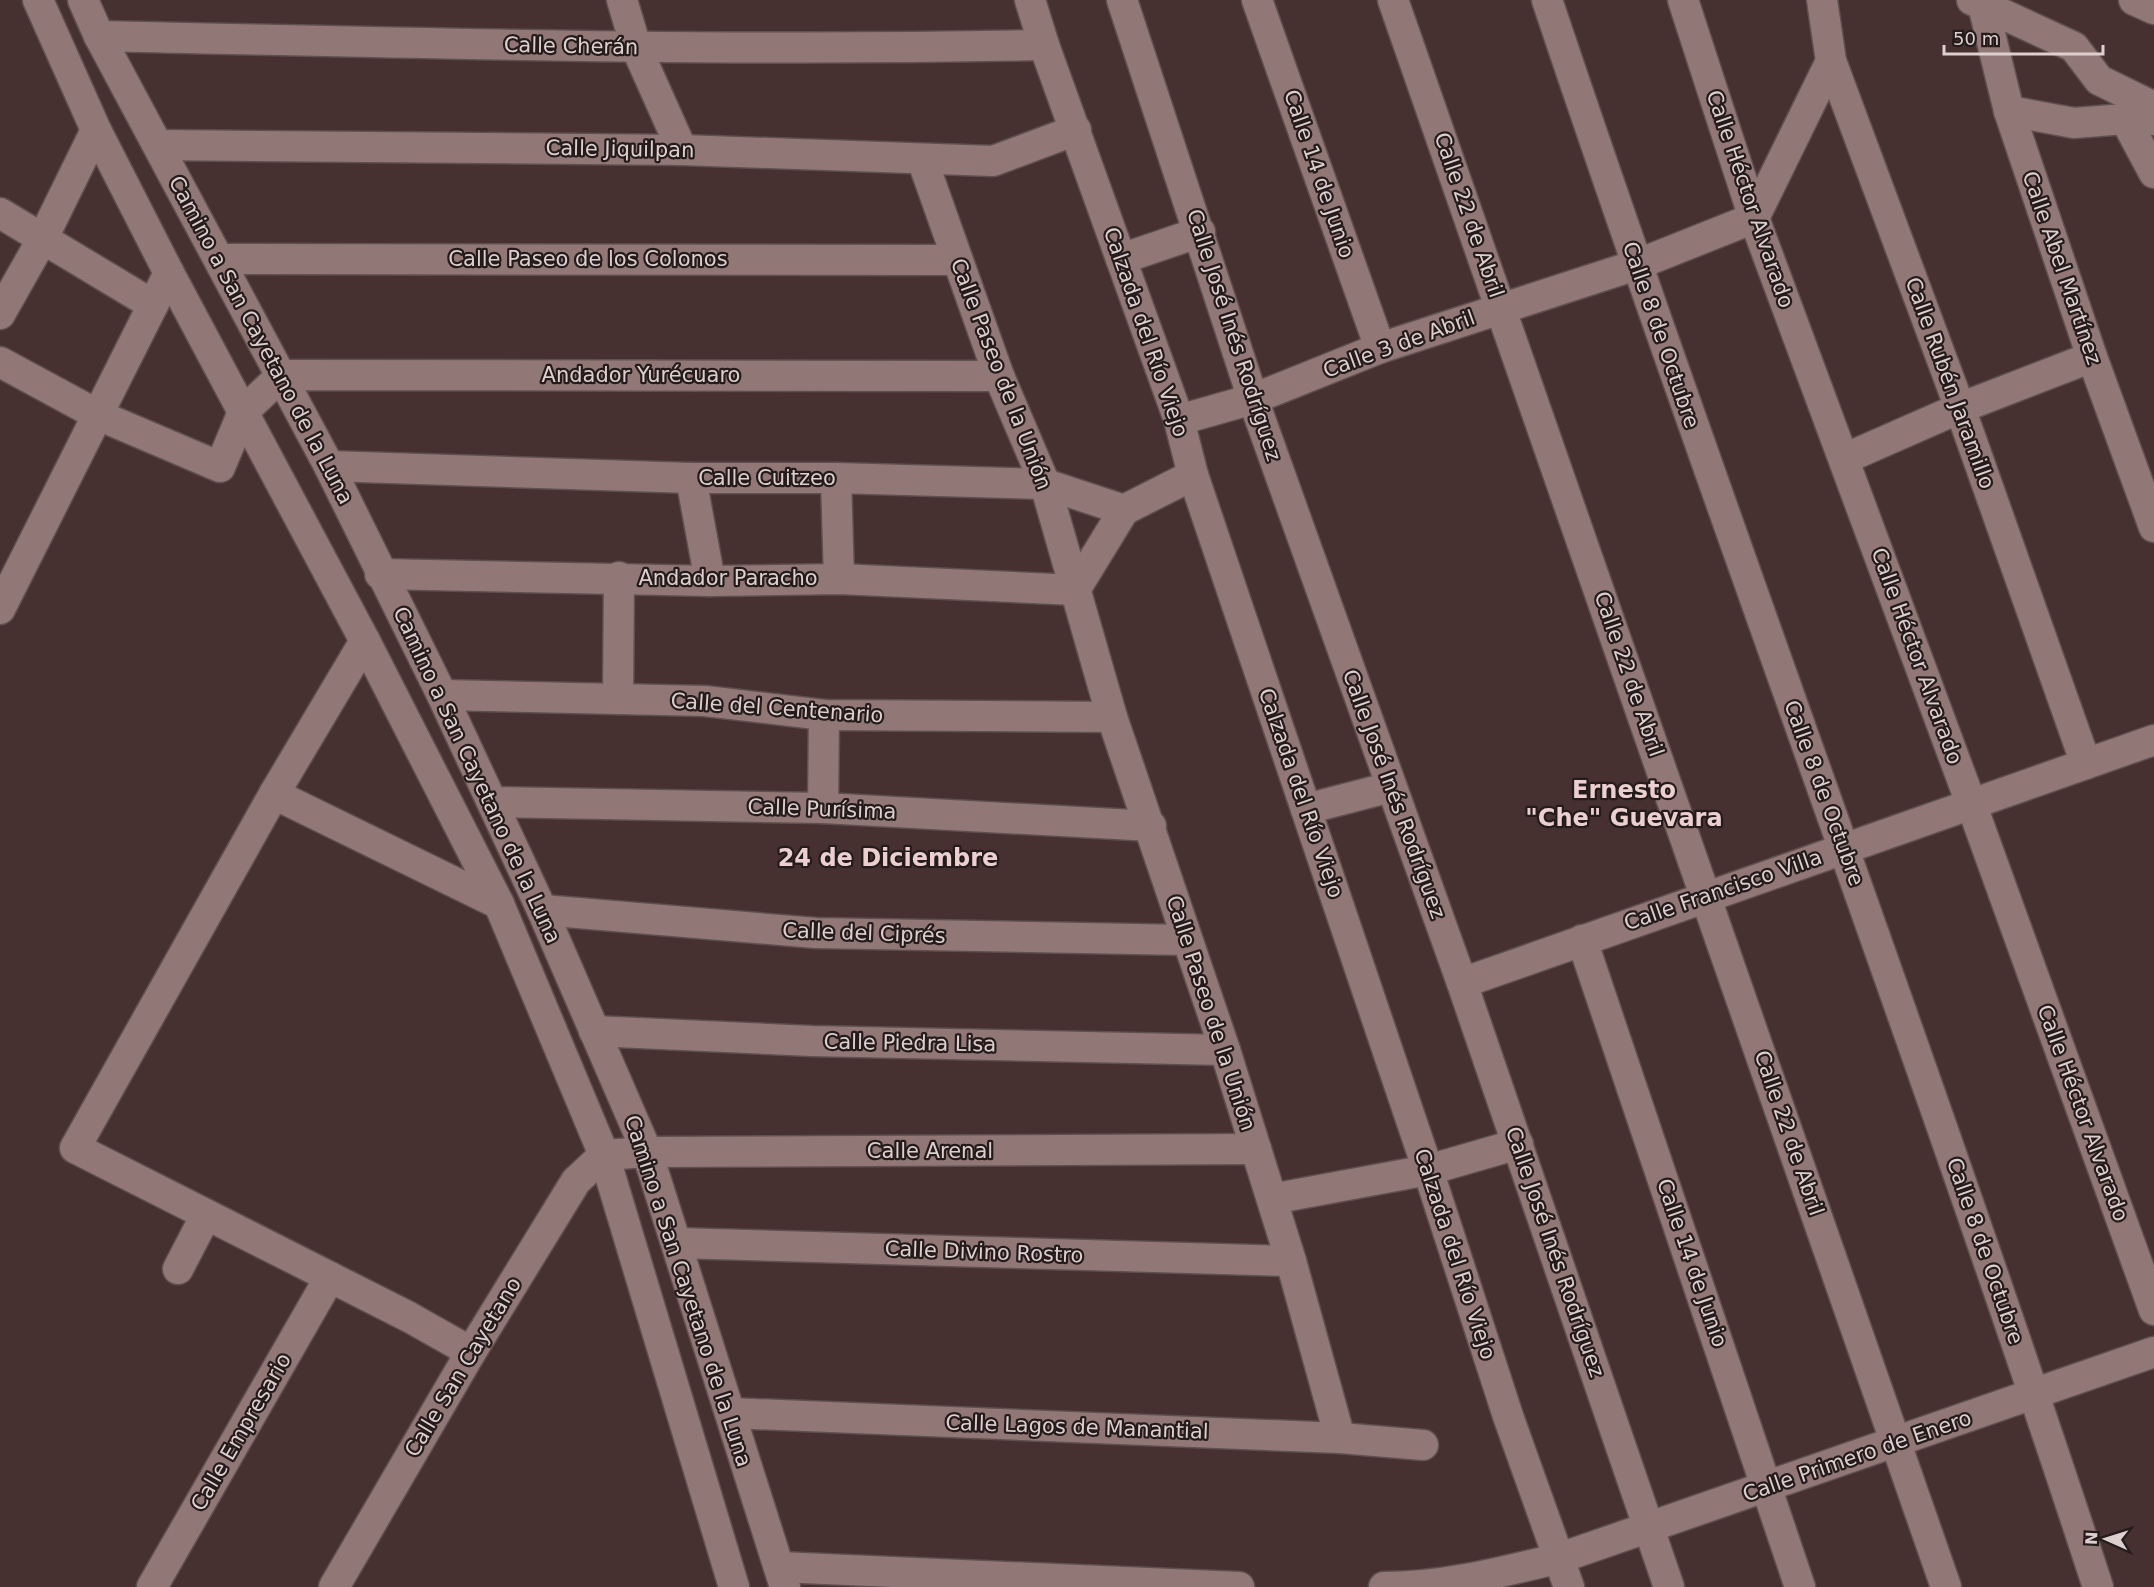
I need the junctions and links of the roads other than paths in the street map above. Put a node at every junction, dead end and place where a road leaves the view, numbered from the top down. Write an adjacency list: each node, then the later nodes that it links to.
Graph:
1 (38, 0): 21 (street, Camino a San Cayetano de la Luna)
2 (82, 0): 14 (street, Camino a San Cayetano de la Luna)
3 (622, 0): 16 (street)
4 (1030, 0): 15 (street, Calzada del Río Viejo)
5 (1122, 0): 29 (street, Calle José Inés Rodríguez)
6 (1257, 0): 39 (street, Calle 14 de Junio)
7 (1393, 0): 37 (street, Calle 22 de Abril)
8 (1547, 0): 34 (street, Calle 8 de Octubre)
9 (1683, 0): 28 (street, Calle Héctor Alvarado)
10 (1822, 0): 17 (street, Calle Rubén Jaramillo)
11 (2134, 0): 13 (street)
12 (1978, 2): 18 (street); 19 (street, Calle Abel Martínez)
13 (2154, 9)
14 (99, 36): 16 (street, Calle Cherán); 23 (street, Camino a San Cayetano de la Luna)
15 (1044, 45): 16 (street, Calle Cherán); 22 (street, Calzada del Río Viejo)
16 (636, 47): 24 (street)
17 (1831, 61): 28 (street); 45 (street, Calle Rubén Jaramillo)
18 (2154, 107)
19 (2009, 111): 20 (street); 40 (street, Calle Abel Martínez)
20 (2140, 120): 26 (street)
21 (96, 130): 30 (street); 35 (street, Camino a San Cayetano de la Luna)
22 (1076, 130): 25 (street, Calle Jiquilpan); 33 (street, Calzada del Río Viejo)
23 (158, 145): 24 (street, Calle Jiquilpan); 31 (street, Camino a San Cayetano de la Luna)
24 (682, 150): 25 (street, Calle Jiquilpan)
25 (922, 159): 32 (street, Calle Paseo de la Unión)
26 (2154, 173)
27 (0, 213): 30 (street)
28 (1754, 218): 34 (street, Calle 3 de Abril); 49 (street, Calle Héctor Alvarado)
29 (1200, 232): 33 (street); 44 (street, Calle José Inés Rodríguez)
30 (43, 238): 36 (street); 38 (street)
31 (220, 259): 32 (street, Calle Paseo de los Colonos); 42 (street, Camino a San Cayetano de la Luna)
32 (956, 260): 43 (street, Calle Paseo de la Unión)
33 (1121, 260): 48 (street, Calzada del Río Viejo)
34 (1636, 265): 37 (street, Calle 3 de Abril); 77 (street, Calle 8 de Octubre)
35 (169, 273): 36 (street); 46 (street, Camino a San Cayetano de la Luna)
36 (153, 305): 47 (street)
37 (1502, 308): 39 (street, Calle 3 de Abril); 78 (street, Calle 22 de Abril)
38 (0, 314)
39 (1380, 348): 44 (street, Calle 3 de Abril)
40 (2092, 357): 45 (street); 56 (street, Calle Abel Martínez)
41 (0, 362): 47 (street)
42 (282, 375): 43 (street, Andador Yurécuaro); 46 (street); 50 (street, Camino a San Cayetano de la Luna)
43 (999, 376): 54 (street, Calle Paseo de la Unión)
44 (1253, 399): 48 (street, Calle 3 de Abril); 70 (street, Calle José Inés Rodríguez)
45 (1960, 408): 49 (street); 69 (street, Calle Rubén Jaramillo)
46 (243, 412): 47 (street); 63 (street, Camino a San Cayetano de la Luna)
47 (98, 415): 62 (street)
48 (1179, 420): 51 (street, Calzada del Río Viejo)
49 (1844, 459): 73 (street, Calle Héctor Alvarado)
50 (329, 466): 52 (street, Calle Cuitzeo); 57 (street, Camino a San Cayetano de la Luna)
51 (1193, 476): 55 (street); 75 (street, Calzada del Río Viejo)
52 (691, 478): 53 (street, Calle Cuitzeo); 60 (street)
53 (836, 478): 54 (street, Calle Cuitzeo); 59 (street)
54 (1044, 484): 55 (street, Calle Cuitzeo); 61 (street, Calle Paseo de la Unión)
55 (1124, 510): 61 (street)
56 (2154, 527)
57 (381, 574): 58 (street, Andador Paracho); 64 (street, Camino a San Cayetano de la Luna)
58 (619, 577): 60 (street, Andador Paracho); 65 (street)
59 (839, 579): 60 (street, Andador Paracho); 61 (street, Andador Paracho)
60 (710, 581)
61 (1075, 590): 67 (street, Calle Paseo de la Unión)
62 (0, 609)
63 (365, 641): 71 (street); 79 (street, Camino a San Cayetano de la Luna)
64 (442, 695): 65 (street, Calle del Centenario); 72 (street, Camino a San Cayetano de la Luna)
65 (618, 699): 66 (street, Calle del Centenario)
66 (824, 715): 67 (street, Calle del Centenario); 74 (street)
67 (1112, 717): 76 (street, Calle Paseo de la Unión)
68 (2154, 740): 69 (street, Calle Francisco Villa)
69 (2086, 764): 73 (street, Calle Francisco Villa)
70 (1391, 787): 75 (street); 83 (street, Calle José Inés Rodríguez)
71 (274, 794): 79 (street); 92 (street)
72 (492, 802): 74 (street, Calle Purísima); 80 (street, Camino a San Cayetano de la Luna)
73 (1972, 806): 77 (street, Calle Francisco Villa); 97 (street, Calle Héctor Alvarado)
74 (824, 808): 76 (street, Calle Purísima)
75 (1306, 809): 90 (street, Calzada del Río Viejo)
76 (1151, 826): 81 (street, Calle Paseo de la Unión)
77 (1844, 848): 78 (street, Calle Francisco Villa); 100 (street, Calle 8 de Octubre)
78 (1706, 896): 82 (street, Calle Francisco Villa); 103 (street, Calle 22 de Abril)
79 (499, 903): 89 (street, Camino a San Cayetano de la Luna)
80 (542, 910): 81 (street, Calle del Ciprés); 84 (street, Camino a San Cayetano de la Luna)
81 (1186, 940): 85 (street, Calle Paseo de la Unión)
82 (1582, 940): 83 (street, Calle Francisco Villa); 105 (street, Calle 14 de Junio)
83 (1462, 983): 86 (street, Calle José Inés Rodríguez)
84 (594, 1031): 85 (street, Calle Piedra Lisa); 88 (street, Camino a San Cayetano de la Luna)
85 (1225, 1050): 87 (street, Calle Paseo de la Unión)
86 (1518, 1144): 90 (street); 106 (street, Calle José Inés Rodríguez)
87 (1256, 1149): 88 (street, Calle Arenal); 91 (street, Calle Paseo de la Unión)
88 (647, 1152): 89 (street, Calle Arenal); 93 (street, Camino a San Cayetano de la Luna)
89 (604, 1155): 98 (street, Calle San Cayetano); 112 (street, Camino a San Cayetano de la Luna)
90 (1428, 1170): 91 (street); 107 (street, Calzada del Río Viejo)
91 (1272, 1199): 94 (street, Calle Paseo de la Unión)
92 (206, 1215): 95 (street); 96 (street)
93 (677, 1243): 94 (street, Calle Divino Rostro); 101 (street, Camino a San Cayetano de la Luna)
94 (1291, 1261): 102 (street, Calle Paseo de la Unión)
95 (178, 1269)
96 (330, 1277): 98 (street); 110 (street, Calle Empresario)
97 (2154, 1310)
98 (471, 1352): 111 (street, Calle San Cayetano)
99 (2154, 1352): 100 (street, Calle Primero de Enero)
100 (2035, 1395): 103 (street, Calle Primero de Enero); 119 (street, Calle 8 de Octubre)
101 (730, 1413): 102 (street, Calle Lagos de Manantial); 108 (street, Camino a San Cayetano de la Luna)
102 (1341, 1438): 104 (street, Calle Lagos de Manantial)
103 (1897, 1442): 105 (street, Calle Primero de Enero); 118 (street, Calle 22 de Abril)
104 (1423, 1445)
105 (1768, 1487): 106 (street, Calle Primero de Enero); 117 (street, Calle 14 de Junio)
106 (1649, 1529): 107 (street, Calle Primero de Enero); 116 (street, Calle José Inés Rodríguez)
107 (1560, 1558): 109 (street, Calle Primero de Enero); 115 (street, Calzada del Río Viejo)
108 (782, 1577): 113 (street)
109 (1465, 1582): 114 (street, Calle Primero de Enero)
110 (152, 1587)
111 (334, 1587)
112 (734, 1587)
113 (1239, 1587)
114 (1384, 1587)
115 (1569, 1587)
116 (1669, 1587)
117 (1800, 1587)
118 (1946, 1587)
119 (2098, 1587)

